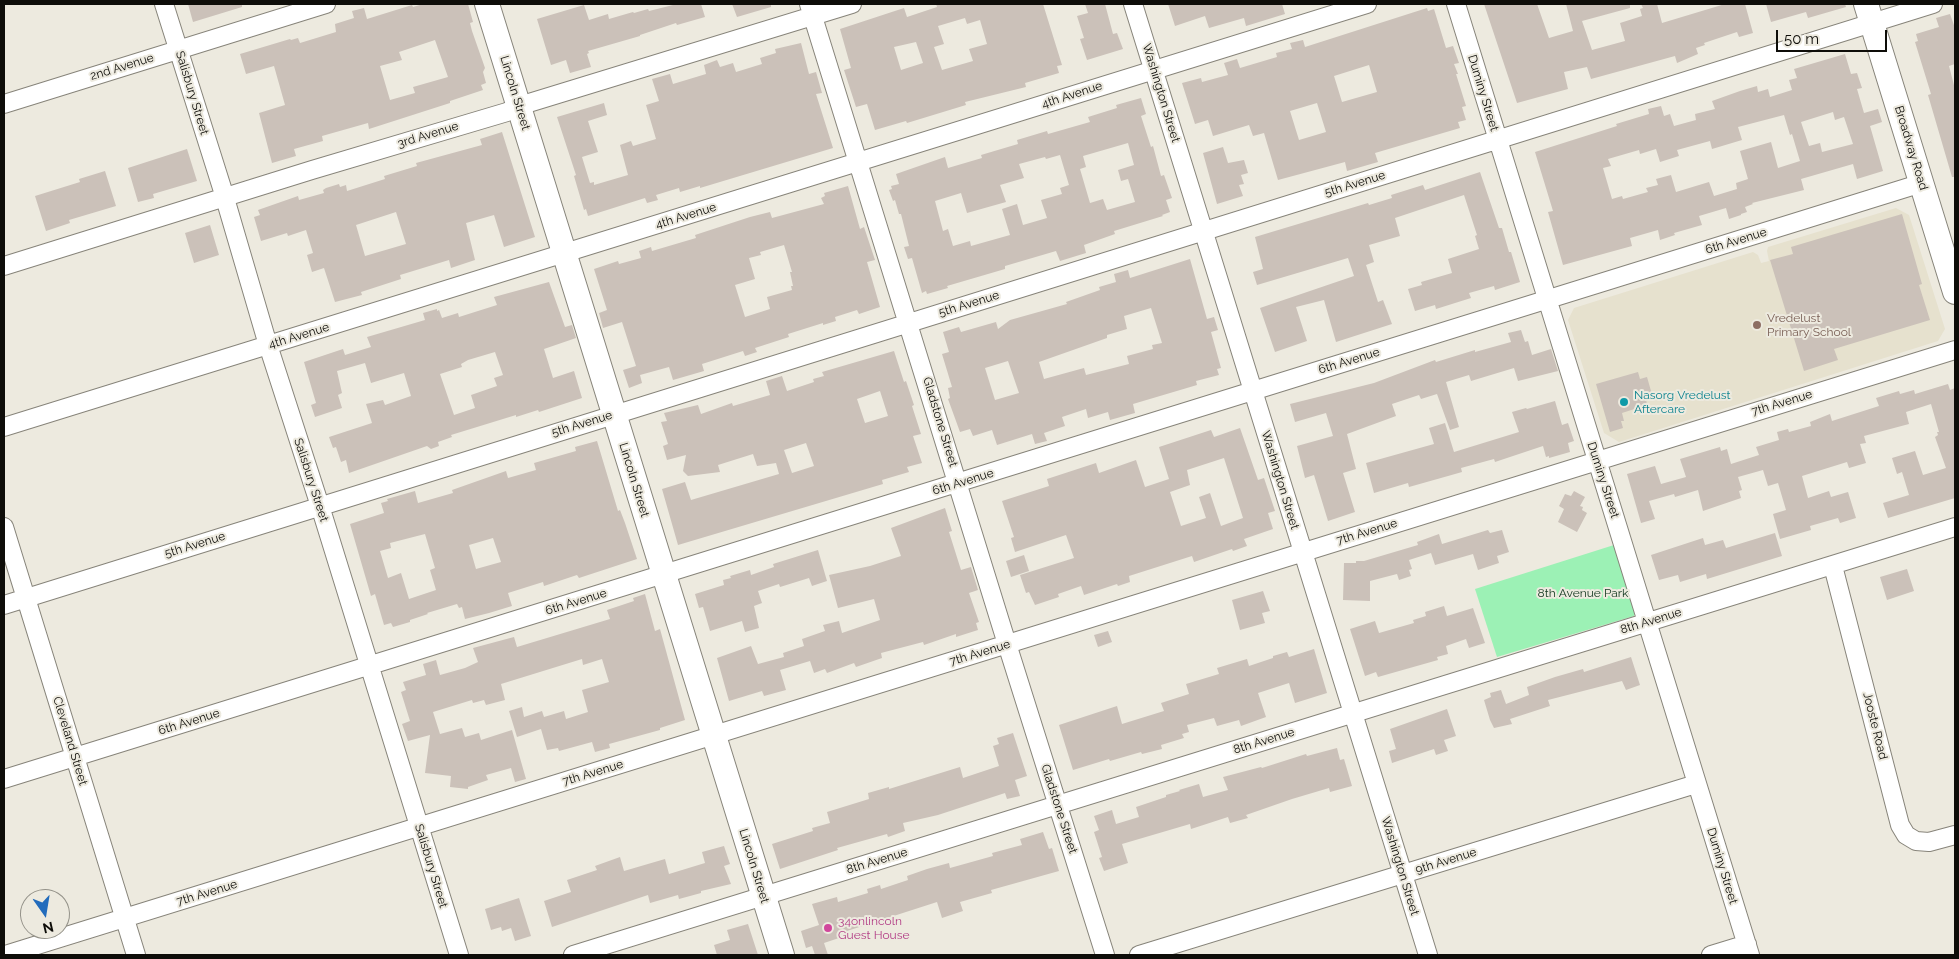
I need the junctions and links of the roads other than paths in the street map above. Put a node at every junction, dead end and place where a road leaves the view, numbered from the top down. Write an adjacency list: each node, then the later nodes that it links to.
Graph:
1 (164, 4): 11 (street, Salisbury Street)
2 (326, 4): 11 (street, 2nd Avenue)
3 (487, 4): 14 (street, Lincoln Street)
4 (852, 4): 9 (street, 3rd Avenue)
5 (1133, 4): 12 (street, Washington Street)
6 (1367, 4): 12 (street, 4th Avenue)
7 (1456, 4): 15 (street, Duminy Street)
8 (1934, 4): 10 (street, 5th Avenue)
9 (811, 10): 14 (street, 3rd Avenue); 16 (street, Gladstone Street)
10 (1869, 13): 15 (street, 5th Avenue); 17 (street, Broadway Road)
11 (179, 49): 13 (street, 2nd Avenue); 18 (street, Salisbury Street)
12 (1154, 69): 16 (street, 4th Avenue); 19 (street, Washington Street)
13 (4, 104)
14 (519, 106): 18 (street, 3rd Avenue); 20 (street, Lincoln Street)
15 (1498, 140): 19 (street, 5th Avenue); 23 (street, Duminy Street)
16 (858, 162): 20 (street, 4th Avenue); 24 (street, Gladstone Street)
17 (1922, 184): 22 (street, Broadway Road); 23 (street, 6th Avenue)
18 (224, 198): 21 (street, 3rd Avenue); 25 (street, Salisbury Street)
19 (1204, 232): 24 (street, 5th Avenue); 27 (street, Washington Street)
20 (565, 254): 25 (street, 4th Avenue); 28 (street, Lincoln Street)
21 (4, 266)
22 (1955, 292)
23 (1548, 300): 27 (street, 6th Avenue); 30 (street, Duminy Street)
24 (908, 323): 28 (street, 5th Avenue); 31 (street, Gladstone Street)
25 (268, 345): 29 (street, 4th Avenue); 32 (street, Salisbury Street)
26 (1955, 350): 30 (street, 7th Avenue)
27 (1252, 392): 31 (street, 6th Avenue); 35 (street, Washington Street)
28 (614, 414): 32 (street, 5th Avenue); 37 (street, Lincoln Street)
29 (4, 427)
30 (1596, 461): 35 (street, 7th Avenue); 40 (street, Duminy Street)
31 (959, 483): 37 (street, 6th Avenue); 41 (street, Gladstone Street)
32 (320, 506): 38 (street, 5th Avenue); 42 (street, Salisbury Street)
33 (4, 527): 38 (street, Cleveland Street)
34 (1955, 527): 36 (street, 8th Avenue)
35 (1303, 552): 41 (street, 7th Avenue); 43 (street, Washington Street)
36 (1833, 566): 40 (street, 8th Avenue); 50 (street, Jooste Road)
37 (664, 576): 42 (street, 6th Avenue); 44 (street, Lincoln Street)
38 (25, 598): 39 (street, 5th Avenue); 45 (street, Cleveland Street)
39 (4, 605)
40 (1647, 622): 43 (street, 8th Avenue); 47 (street, Duminy Street)
41 (1007, 644): 44 (street, 7th Avenue); 48 (street, Gladstone Street)
42 (369, 666): 45 (street, 6th Avenue); 49 (street, Salisbury Street)
43 (1352, 714): 48 (street, 8th Avenue); 51 (street, Washington Street)
44 (714, 736): 49 (street, 7th Avenue); 52 (street, Lincoln Street)
45 (74, 757): 46 (street, 6th Avenue); 53 (street, Cleveland Street)
46 (4, 779)
47 (1696, 784): 51 (street, 9th Avenue); 54 (street, Duminy Street)
48 (1058, 805): 52 (street, 8th Avenue); 60 (street, Gladstone Street)
49 (419, 827): 53 (street, 7th Avenue); 57 (street, Salisbury Street)
50 (1955, 835)
51 (1403, 874): 61 (street, 9th Avenue); 62 (street, Washington Street)
52 (764, 896): 58 (street, 8th Avenue); 59 (street, Lincoln Street)
53 (125, 918): 55 (street, 7th Avenue); 56 (street, Cleveland Street)
54 (1748, 950): 63 (street)
55 (5, 955)
56 (136, 955)
57 (459, 955)
58 (573, 955)
59 (782, 955)
60 (1105, 955)
61 (1139, 955)
62 (1428, 955)
63 (1711, 955)

